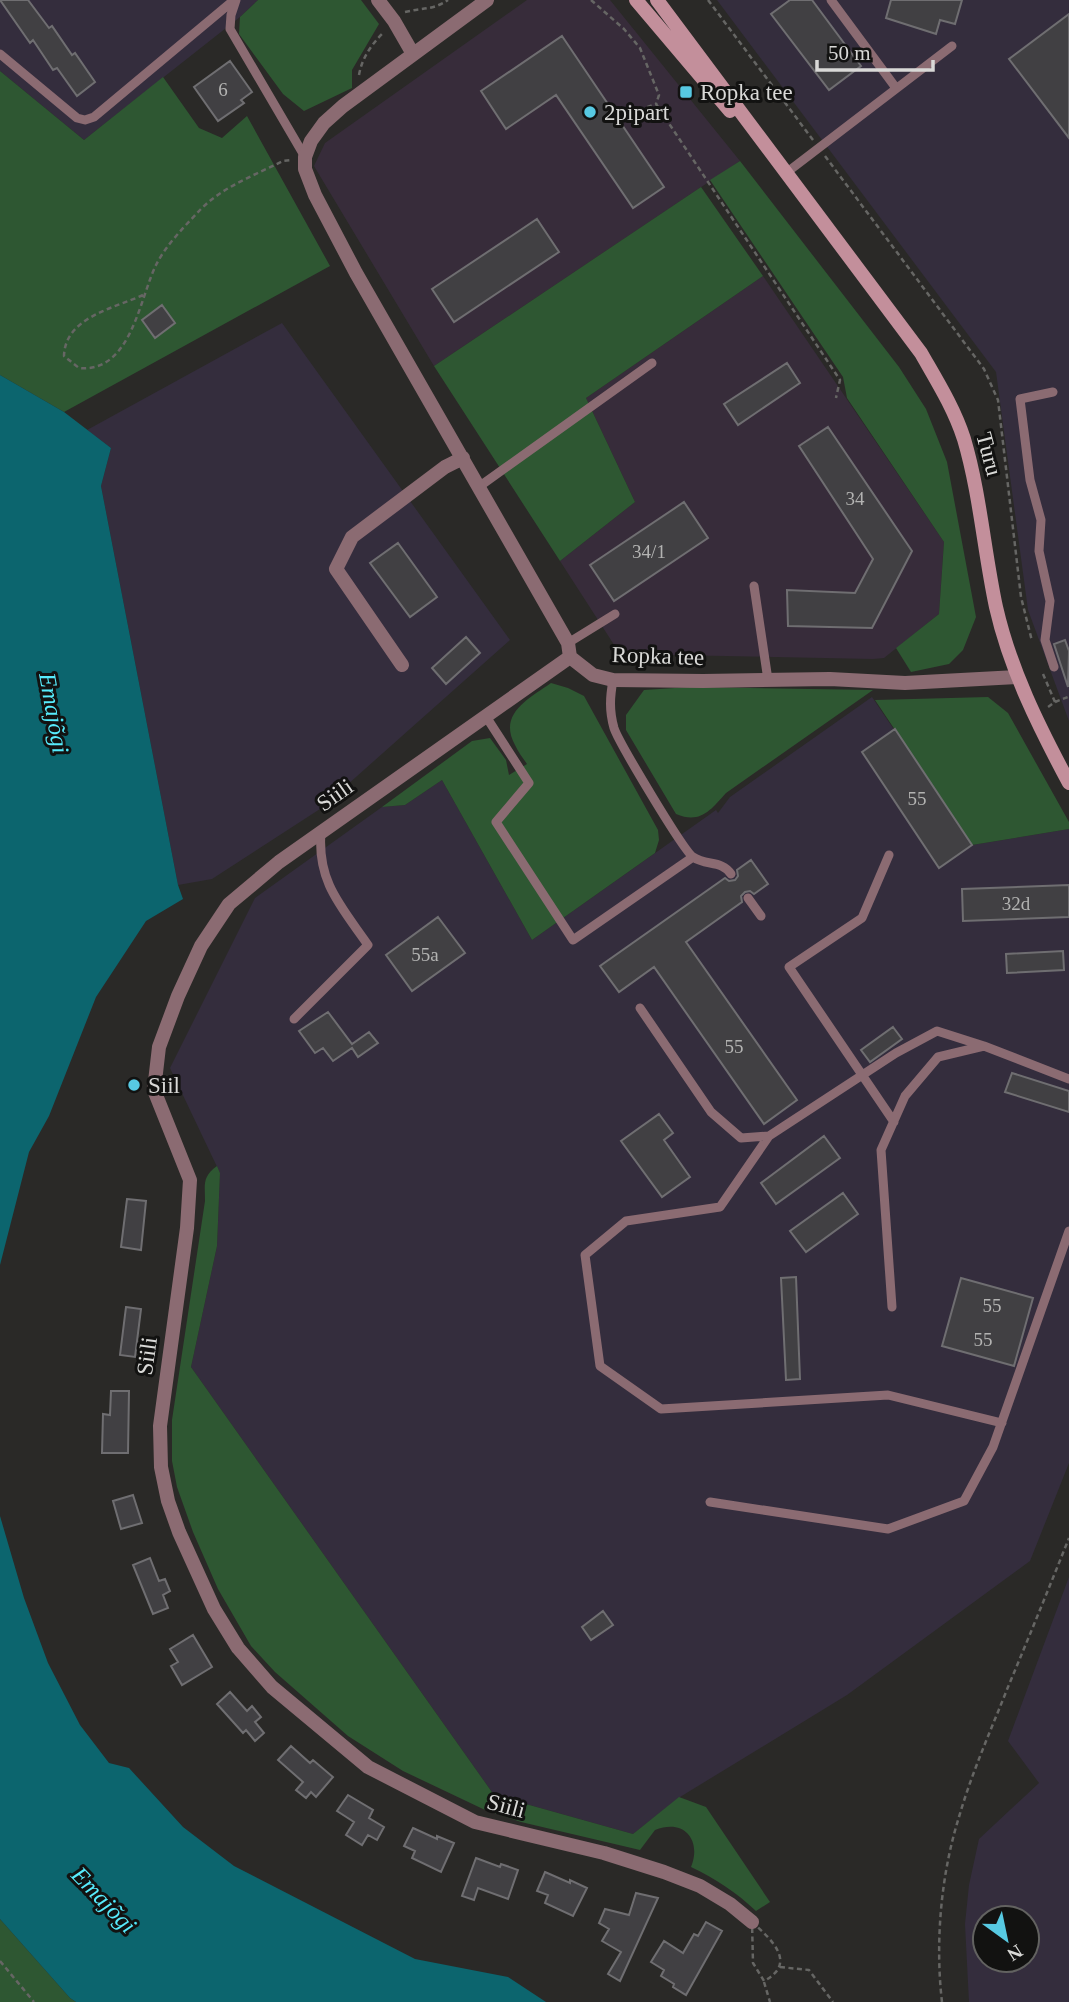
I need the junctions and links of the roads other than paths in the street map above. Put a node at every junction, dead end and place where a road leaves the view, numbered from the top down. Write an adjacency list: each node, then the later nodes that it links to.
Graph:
1 (235, 0): 8 (lane); 11 (lane)
2 (377, 0): 9 (street)
3 (487, 0): 9 (street)
4 (636, 0): 12 (main road, Turu)
5 (657, 0): 12 (main road, Turu)
6 (831, 0): 10 (lane)
7 (952, 46): 10 (lane)
8 (0, 54)
9 (413, 54): 11 (street)
10 (896, 88): 12 (lane)
11 (305, 157): 15 (street, Ropka tee)
12 (786, 173): 22 (main road, Turu)
13 (652, 363): 16 (lane)
14 (1053, 392): 21 (lane)
15 (463, 458): 16 (street, Ropka tee); 20 (street)
16 (480, 486): 19 (street, Ropka tee)
17 (754, 586): 24 (lane)
18 (615, 614): 19 (lane)
19 (569, 650): 23 (street, Ropka tee); 25 (street, Siili)
20 (402, 665)
21 (1054, 667)
22 (1017, 677): 24 (street, Ropka tee); 26 (main road, Turu)
23 (614, 680): 24 (street, Ropka tee); 29 (lane)
24 (768, 680)
25 (485, 715): 27 (street, Siili); 29 (lane)
26 (1069, 783)
27 (321, 832): 34 (lane); 44 (street, Siili)
28 (889, 855): 36 (lane)
29 (693, 857): 30 (lane)
30 (731, 874)
31 (748, 898): 32 (lane)
32 (761, 916)
33 (640, 1008): 39 (lane)
34 (294, 1019)
35 (984, 1046): 36 (lane); 37 (lane); 38 (lane)
36 (862, 1075): 38 (lane); 39 (lane)
37 (1069, 1079)
38 (894, 1122): 41 (lane)
39 (769, 1136): 42 (lane)
40 (1069, 1231): 42 (lane)
41 (892, 1307)
42 (1002, 1423): 43 (lane)
43 (710, 1502)
44 (752, 1922)

